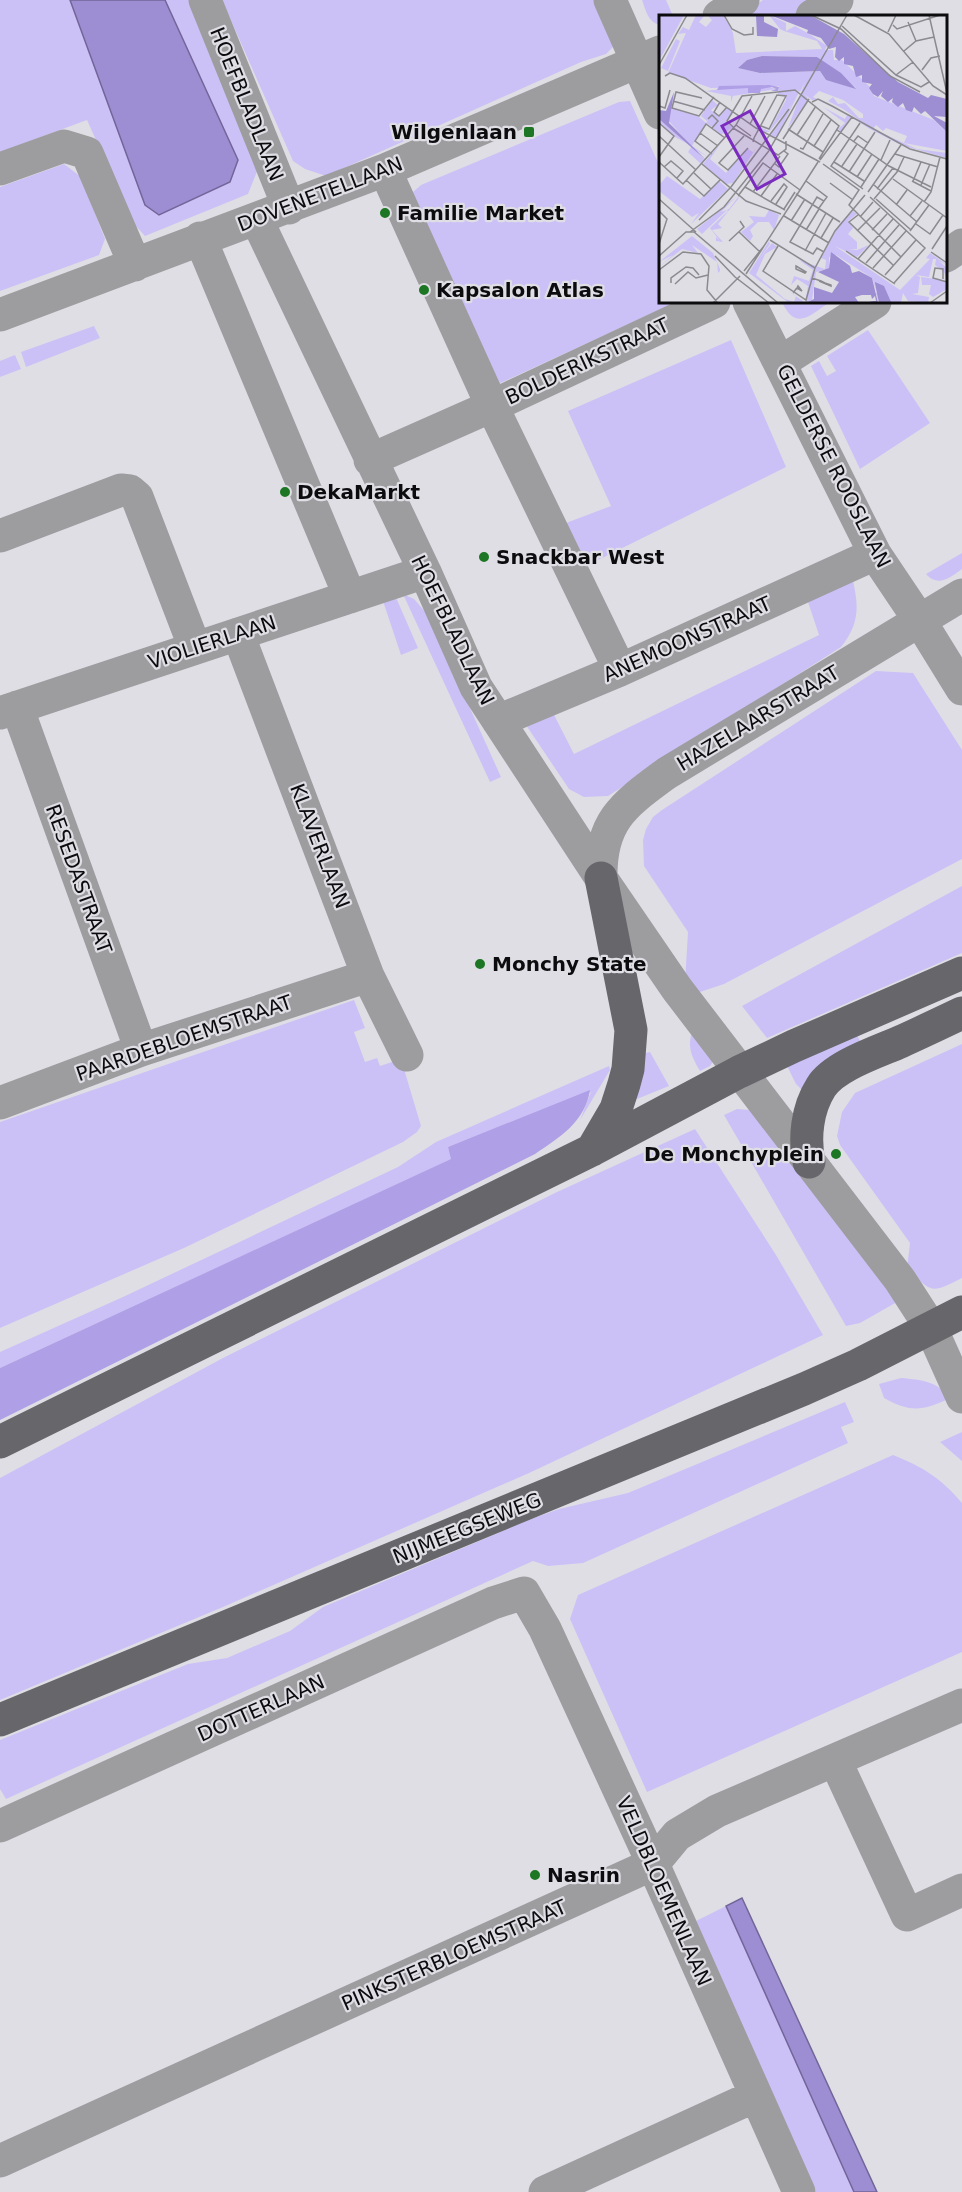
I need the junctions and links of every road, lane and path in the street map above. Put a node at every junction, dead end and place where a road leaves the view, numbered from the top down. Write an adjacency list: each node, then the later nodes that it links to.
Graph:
1 (206, 0): 11 (street, HOEFBLADLAAN)
2 (610, 0): 7 (street)
3 (743, 0): 5 (street)
4 (837, 0): 6 (street)
5 (720, 15)
6 (814, 15)
7 (649, 57): 8 (street); 10 (street, DOVENETELLAAN)
8 (659, 108)
9 (0, 170): 16 (street)
10 (385, 170): 11 (street, DOVENETELLAAN); 22 (street, BOLDERIKSTRAAT)
11 (289, 208): 12 (street, DOVENETELLAAN)
12 (257, 220): 13 (street, DOVENETELLAAN); 23 (street, HOEFBLADLAAN)
13 (200, 238): 16 (street, DOVENETELLAAN); 28 (street)
14 (962, 245): 15 (street)
15 (947, 255)
16 (135, 265): 20 (street, DOVENETELLAAN)
17 (712, 303): 22 (street, BOLDERIKSTRAAT)
18 (750, 303): 21 (street, GELDERSE ROOSLAAN)
19 (873, 303): 21 (street)
20 (0, 315)
21 (781, 362): 25 (street, GELDERSE ROOSLAAN)
22 (492, 406): 23 (street, BOLDERIKSTRAAT); 32 (street, BOLDERIKSTRAAT)
23 (370, 460): 26 (street, HOEFBLADLAAN)
24 (0, 536): 31 (street)
25 (875, 554): 29 (street, GELDERSE ROOSLAAN); 32 (street, ANEMOONSTRAAT)
26 (425, 572): 28 (street, VIOLIERLAAN); 35 (street, HOEFBLADLAAN)
27 (962, 595): 29 (street, HAZELAARSTRAAT)
28 (350, 597): 30 (street, VIOLIERLAAN)
29 (920, 621): 33 (street, GELDERSE ROOSLAAN); 36 (street, HAZELAARSTRAAT)
30 (238, 634): 31 (street, VIOLIERLAAN); 38 (street, KLAVERLAAN)
31 (195, 648): 34 (street, VIOLIERLAAN)
32 (620, 670): 35 (street, ANEMOONSTRAAT)
33 (962, 689)
34 (8, 710): 40 (street, RESEDASTRAAT)
35 (498, 721): 36 (street, HOEFBLADLAAN)
36 (601, 878): 42 (street, HOEFBLADLAAN); 44 (main road)
37 (962, 973): 42 (main road)
38 (368, 976): 40 (street, PAARDEBLOEMSTRAAT); 41 (street, KLAVERLAAN)
39 (962, 1013): 45 (main road)
40 (141, 1050): 43 (street, PAARDEBLOEMSTRAAT)
41 (407, 1055)
42 (739, 1072): 44 (main road); 45 (street)
43 (0, 1103)
44 (592, 1150): 49 (main road)
45 (809, 1162): 47 (street)
46 (962, 1312): 47 (main road)
47 (931, 1328): 48 (street); 52 (main road, NIJMEEGSEWEG)
48 (962, 1397)
49 (0, 1442)
50 (524, 1593): 54 (street, DOTTERLAAN); 55 (street, VELDBLOEMENLAAN)
51 (962, 1705): 53 (street, PINKSTERBLOEMSTRAAT)
52 (0, 1720)
53 (835, 1760): 55 (street, PINKSTERBLOEMSTRAAT); 56 (street)
54 (0, 1826)
55 (653, 1864): 57 (street, VELDBLOEMENLAAN); 58 (street, PINKSTERBLOEMSTRAAT)
56 (962, 1890)
57 (755, 2096): 59 (street); 60 (street, VELDBLOEMENLAAN)
58 (0, 2161)
59 (545, 2192)
60 (799, 2192)

